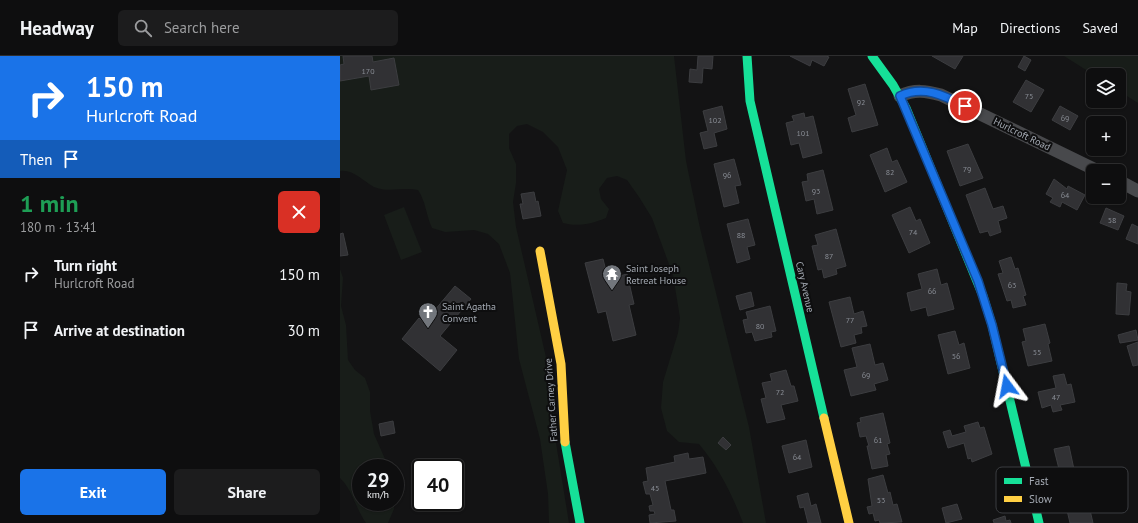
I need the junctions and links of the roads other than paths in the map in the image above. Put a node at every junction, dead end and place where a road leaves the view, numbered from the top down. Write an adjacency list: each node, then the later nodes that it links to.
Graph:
1 (747, 56): 11 (street, Cary Avenue)
2 (872, 56): 3 (street)
3 (900, 96): 4 (street, Hurlcroft Road); 8 (street)
4 (1086, 165)
5 (1126, 185): 6 (street)
6 (1138, 191)
7 (540, 251): 10 (street, Father Carney Drive)
8 (1026, 467)
9 (1037, 513): 12 (street)
10 (580, 523)
11 (849, 523)
12 (1039, 523)

